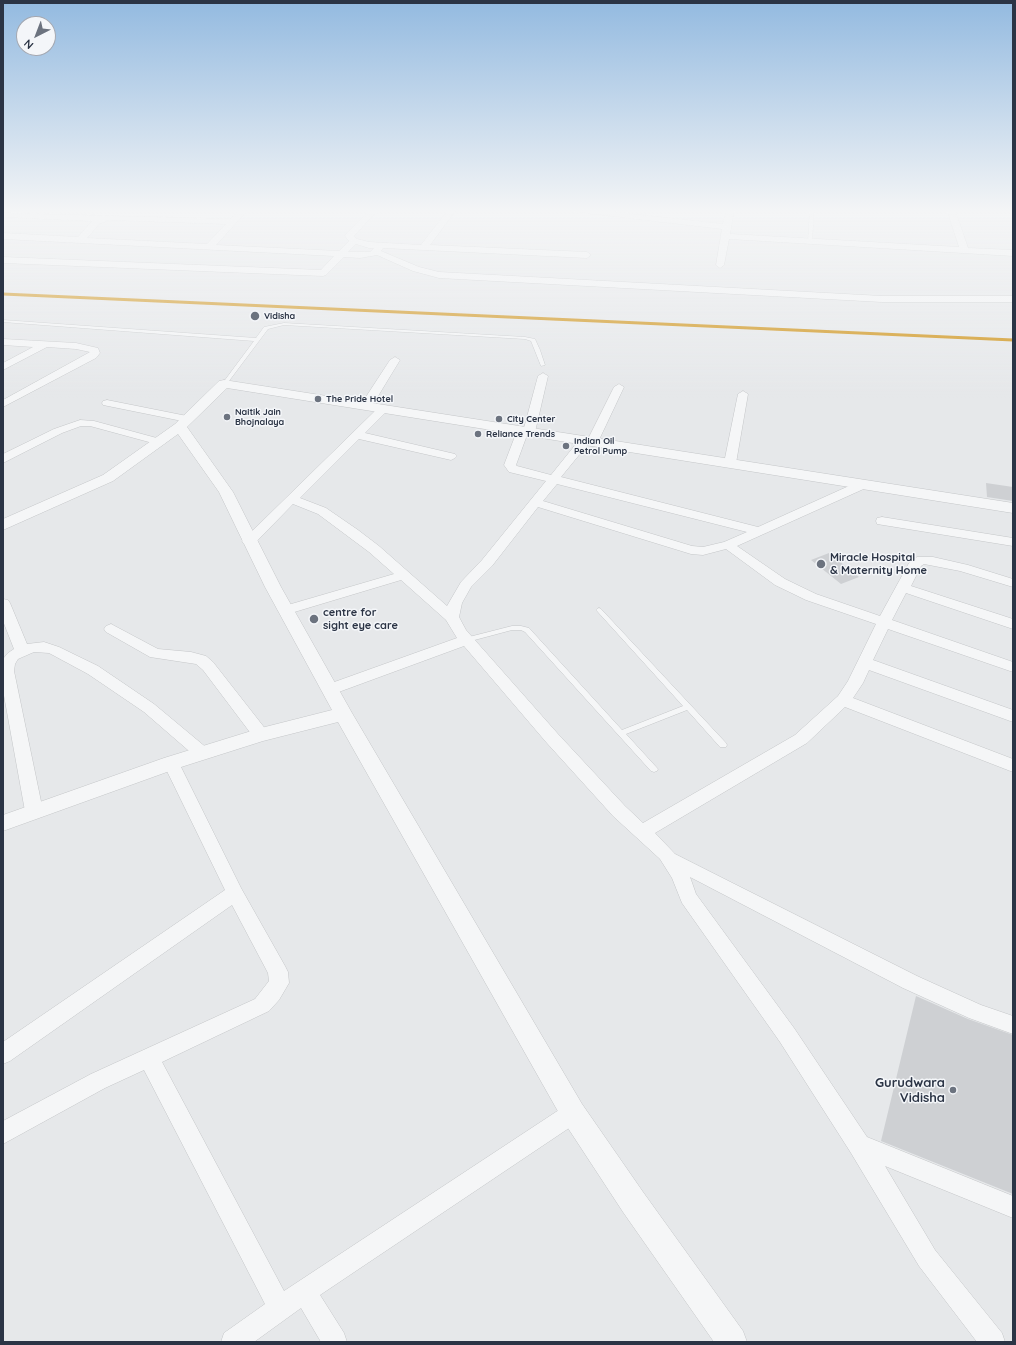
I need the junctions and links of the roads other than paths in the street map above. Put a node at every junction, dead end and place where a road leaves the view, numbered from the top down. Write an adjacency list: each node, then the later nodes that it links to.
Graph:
1 (427, 273): 2 (street)
2 (1013, 299)
3 (3, 321): 4 (lane)
4 (257, 340): 9 (lane); 10 (lane)
5 (3, 342): 6 (street)
6 (44, 344): 8 (street); 14 (street)
7 (395, 360): 15 (street)
8 (3, 367)
9 (543, 371): 18 (street)
10 (224, 384): 15 (street); 17 (street)
11 (619, 387): 20 (street)
12 (743, 394): 24 (street)
13 (107, 403): 17 (street)
14 (3, 404)
15 (366, 406): 16 (street)
16 (383, 409): 18 (street); 19 (street)
17 (183, 423): 21 (street); 33 (street)
18 (526, 431): 20 (street); 25 (street)
19 (356, 435): 22 (street); 27 (street)
20 (588, 441): 24 (street); 25 (street)
21 (160, 442): 23 (street); 31 (street)
22 (451, 456)
23 (3, 459)
24 (730, 463): 26 (street)
25 (554, 479): 28 (street); 32 (street)
26 (864, 484): 29 (street); 32 (street)
27 (291, 499): 33 (street); 36 (street)
28 (535, 502): 35 (street); 42 (street)
29 (1013, 508)
30 (882, 521): 34 (street)
31 (3, 526)
32 (760, 531): 35 (street)
33 (249, 541): 40 (street)
34 (1013, 542)
35 (728, 545): 43 (street)
36 (404, 576): 40 (street); 42 (street)
37 (1013, 583): 38 (street)
38 (904, 588): 43 (street); 44 (street)
39 (3, 603): 47 (street)
40 (286, 610): 50 (street)
41 (599, 610): 52 (lane)
42 (452, 617): 46 (street)
43 (884, 622): 48 (street); 49 (street)
44 (1013, 624)
45 (111, 630): 56 (street)
46 (467, 640): 50 (street); 55 (lane); 64 (street)
47 (22, 651): 58 (street); 62 (street)
48 (865, 663): 51 (street); 54 (street)
49 (1013, 667)
50 (331, 689): 53 (street)
51 (843, 700): 60 (street); 64 (street)
52 (688, 707): 55 (lane); 57 (lane)
53 (343, 714): 56 (street); 70 (street)
54 (1013, 716)
55 (621, 733): 61 (lane)
56 (261, 735): 58 (street)
57 (723, 745)
58 (202, 753): 59 (street)
59 (171, 763): 62 (street); 66 (street)
60 (1013, 766)
61 (654, 769)
62 (34, 811): 63 (street)
63 (3, 823)
64 (642, 832): 65 (street)
65 (669, 858): 67 (street); 72 (street)
66 (235, 892): 68 (street); 69 (street)
67 (1013, 1025)
68 (3, 1054)
69 (149, 1058): 71 (street); 75 (street)
70 (573, 1113): 74 (street); 78 (street)
71 (3, 1133)
72 (859, 1145): 73 (street); 79 (street)
73 (1013, 1207)
74 (304, 1291): 75 (street); 77 (street)
75 (280, 1308): 76 (street)
76 (233, 1342)
77 (335, 1342)
78 (732, 1342)
79 (993, 1342)

